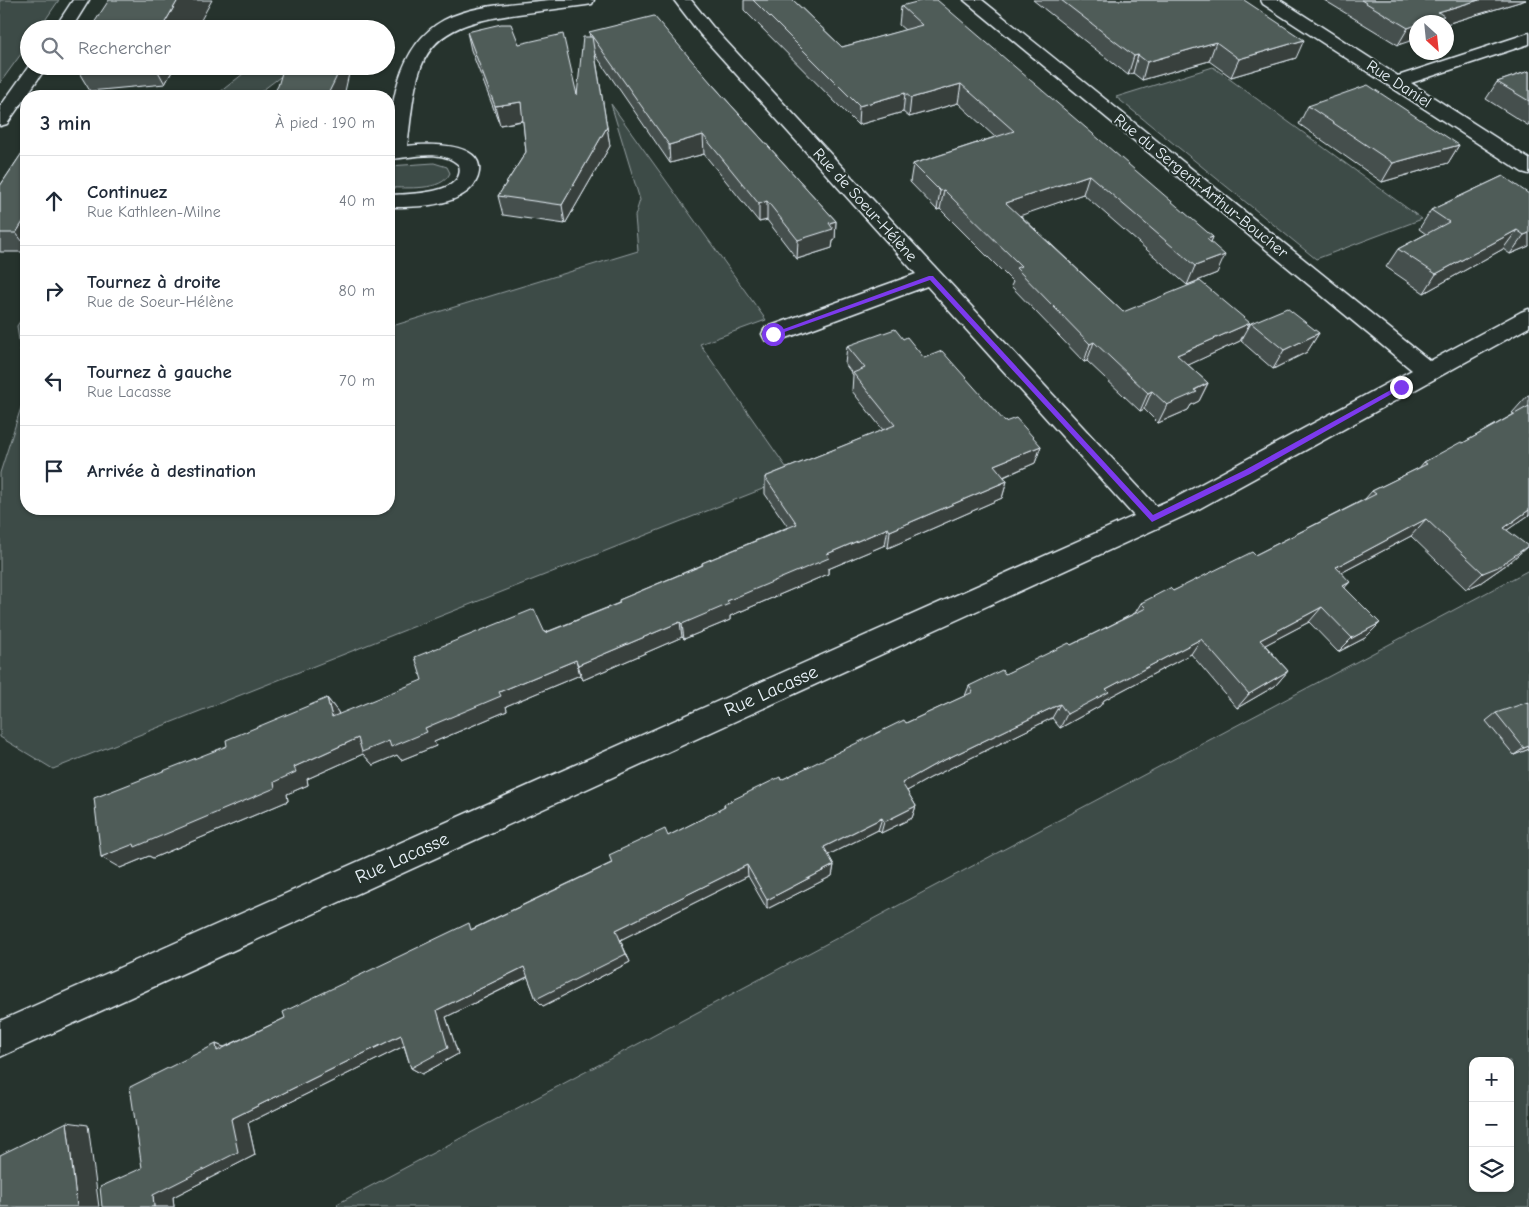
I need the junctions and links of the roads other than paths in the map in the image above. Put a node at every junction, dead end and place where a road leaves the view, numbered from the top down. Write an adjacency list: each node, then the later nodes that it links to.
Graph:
1 (81, 0): 6 (street)
2 (586, 0): 13 (street)
3 (682, 0): 17 (street, Rue de Soeur-Hélène)
4 (972, 0): 20 (street, Rue du Sergent-Arthur-Boucher)
5 (1269, 0): 9 (street, Rue Daniel)
6 (68, 20)
7 (1529, 38): 9 (street)
8 (32, 75): 10 (street)
9 (1397, 82): 15 (street, Rue Daniel)
10 (21, 90)
11 (20, 92): 12 (street)
12 (0, 120)
13 (395, 142)
14 (395, 153): 16 (street)
15 (1529, 168)
16 (395, 201)
17 (931, 278): 19 (street); 21 (street, Rue de Soeur-Hélène)
18 (1529, 317): 20 (street, Rue Lacasse)
19 (773, 334)
20 (1429, 372): 21 (street, Rue Lacasse)
21 (1152, 519): 22 (street, Rue Lacasse)
22 (0, 1039)

